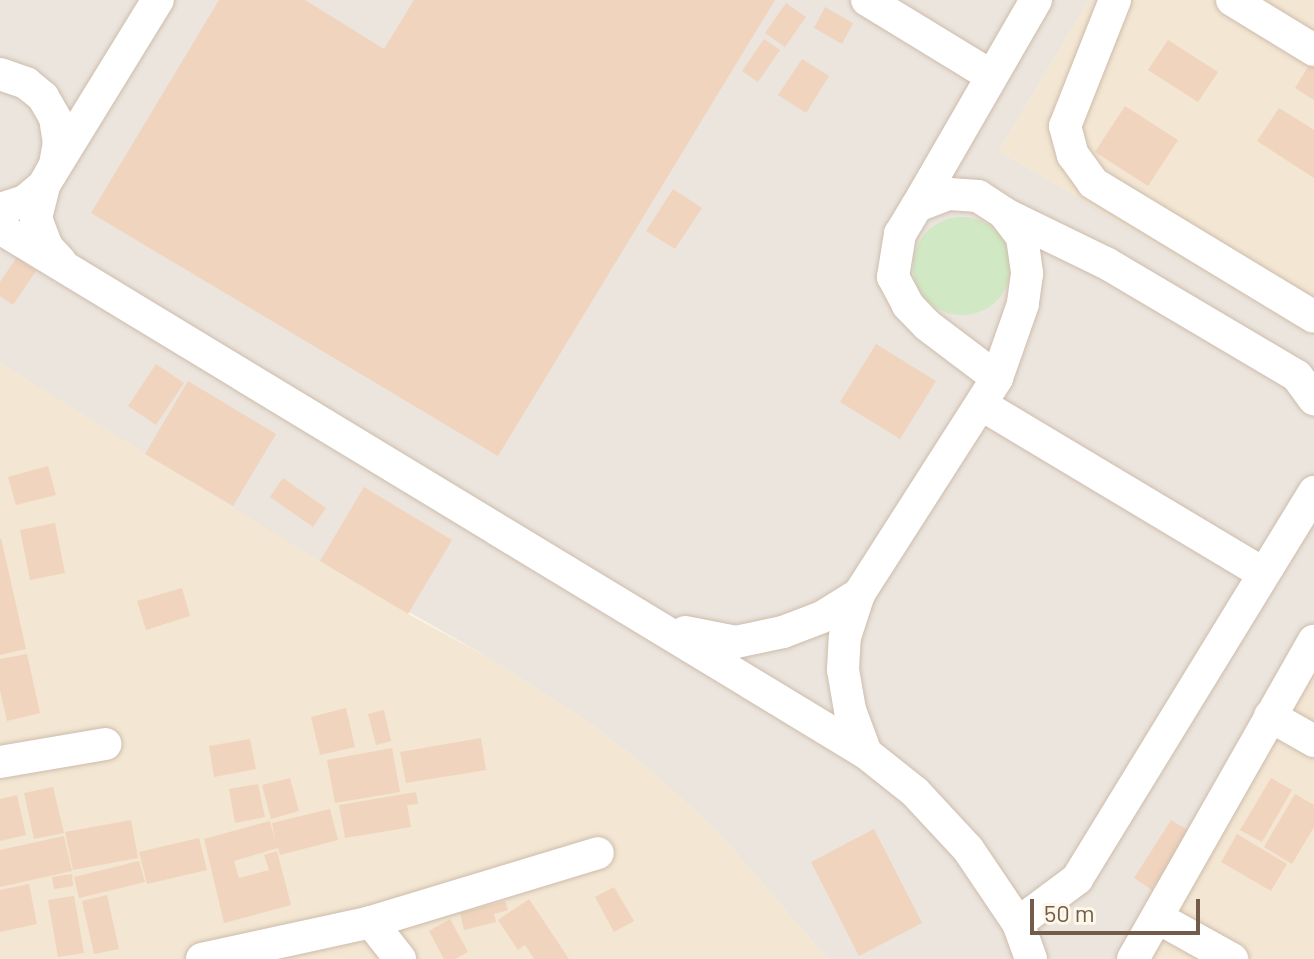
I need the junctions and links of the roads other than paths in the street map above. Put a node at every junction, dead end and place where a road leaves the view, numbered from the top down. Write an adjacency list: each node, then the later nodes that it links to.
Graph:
1 (158, 0): 10 (street)
2 (867, 0): 8 (street)
3 (1036, 0): 8 (street)
4 (1115, 0): 16 (street)
5 (1232, 0): 6 (street)
6 (1314, 50)
7 (0, 74): 10 (street)
8 (990, 75): 9 (street)
9 (942, 157): 11 (street); 12 (street)
10 (44, 185): 13 (street); 15 (street)
11 (991, 205): 12 (street); 17 (street); 18 (street)
12 (917, 206): 17 (street)
13 (0, 209)
14 (0, 228): 15 (street)
15 (69, 270): 22 (street)
16 (1314, 317)
17 (990, 392): 20 (street); 21 (street)
18 (1314, 399)
19 (1314, 492): 20 (street)
20 (1263, 573): 32 (street)
21 (859, 594): 22 (street); 27 (street)
22 (666, 629): 27 (street)
23 (1314, 641): 24 (street)
24 (1270, 716): 25 (street); 30 (street)
25 (1314, 741)
26 (105, 744): 28 (street)
27 (866, 753): 32 (street)
28 (0, 762)
29 (598, 853): 31 (street)
30 (1158, 918): 36 (street); 37 (street)
31 (371, 922): 33 (street); 34 (street)
32 (1018, 923): 35 (street)
33 (202, 959)
34 (400, 959)
35 (1031, 959)
36 (1133, 959)
37 (1232, 959)

